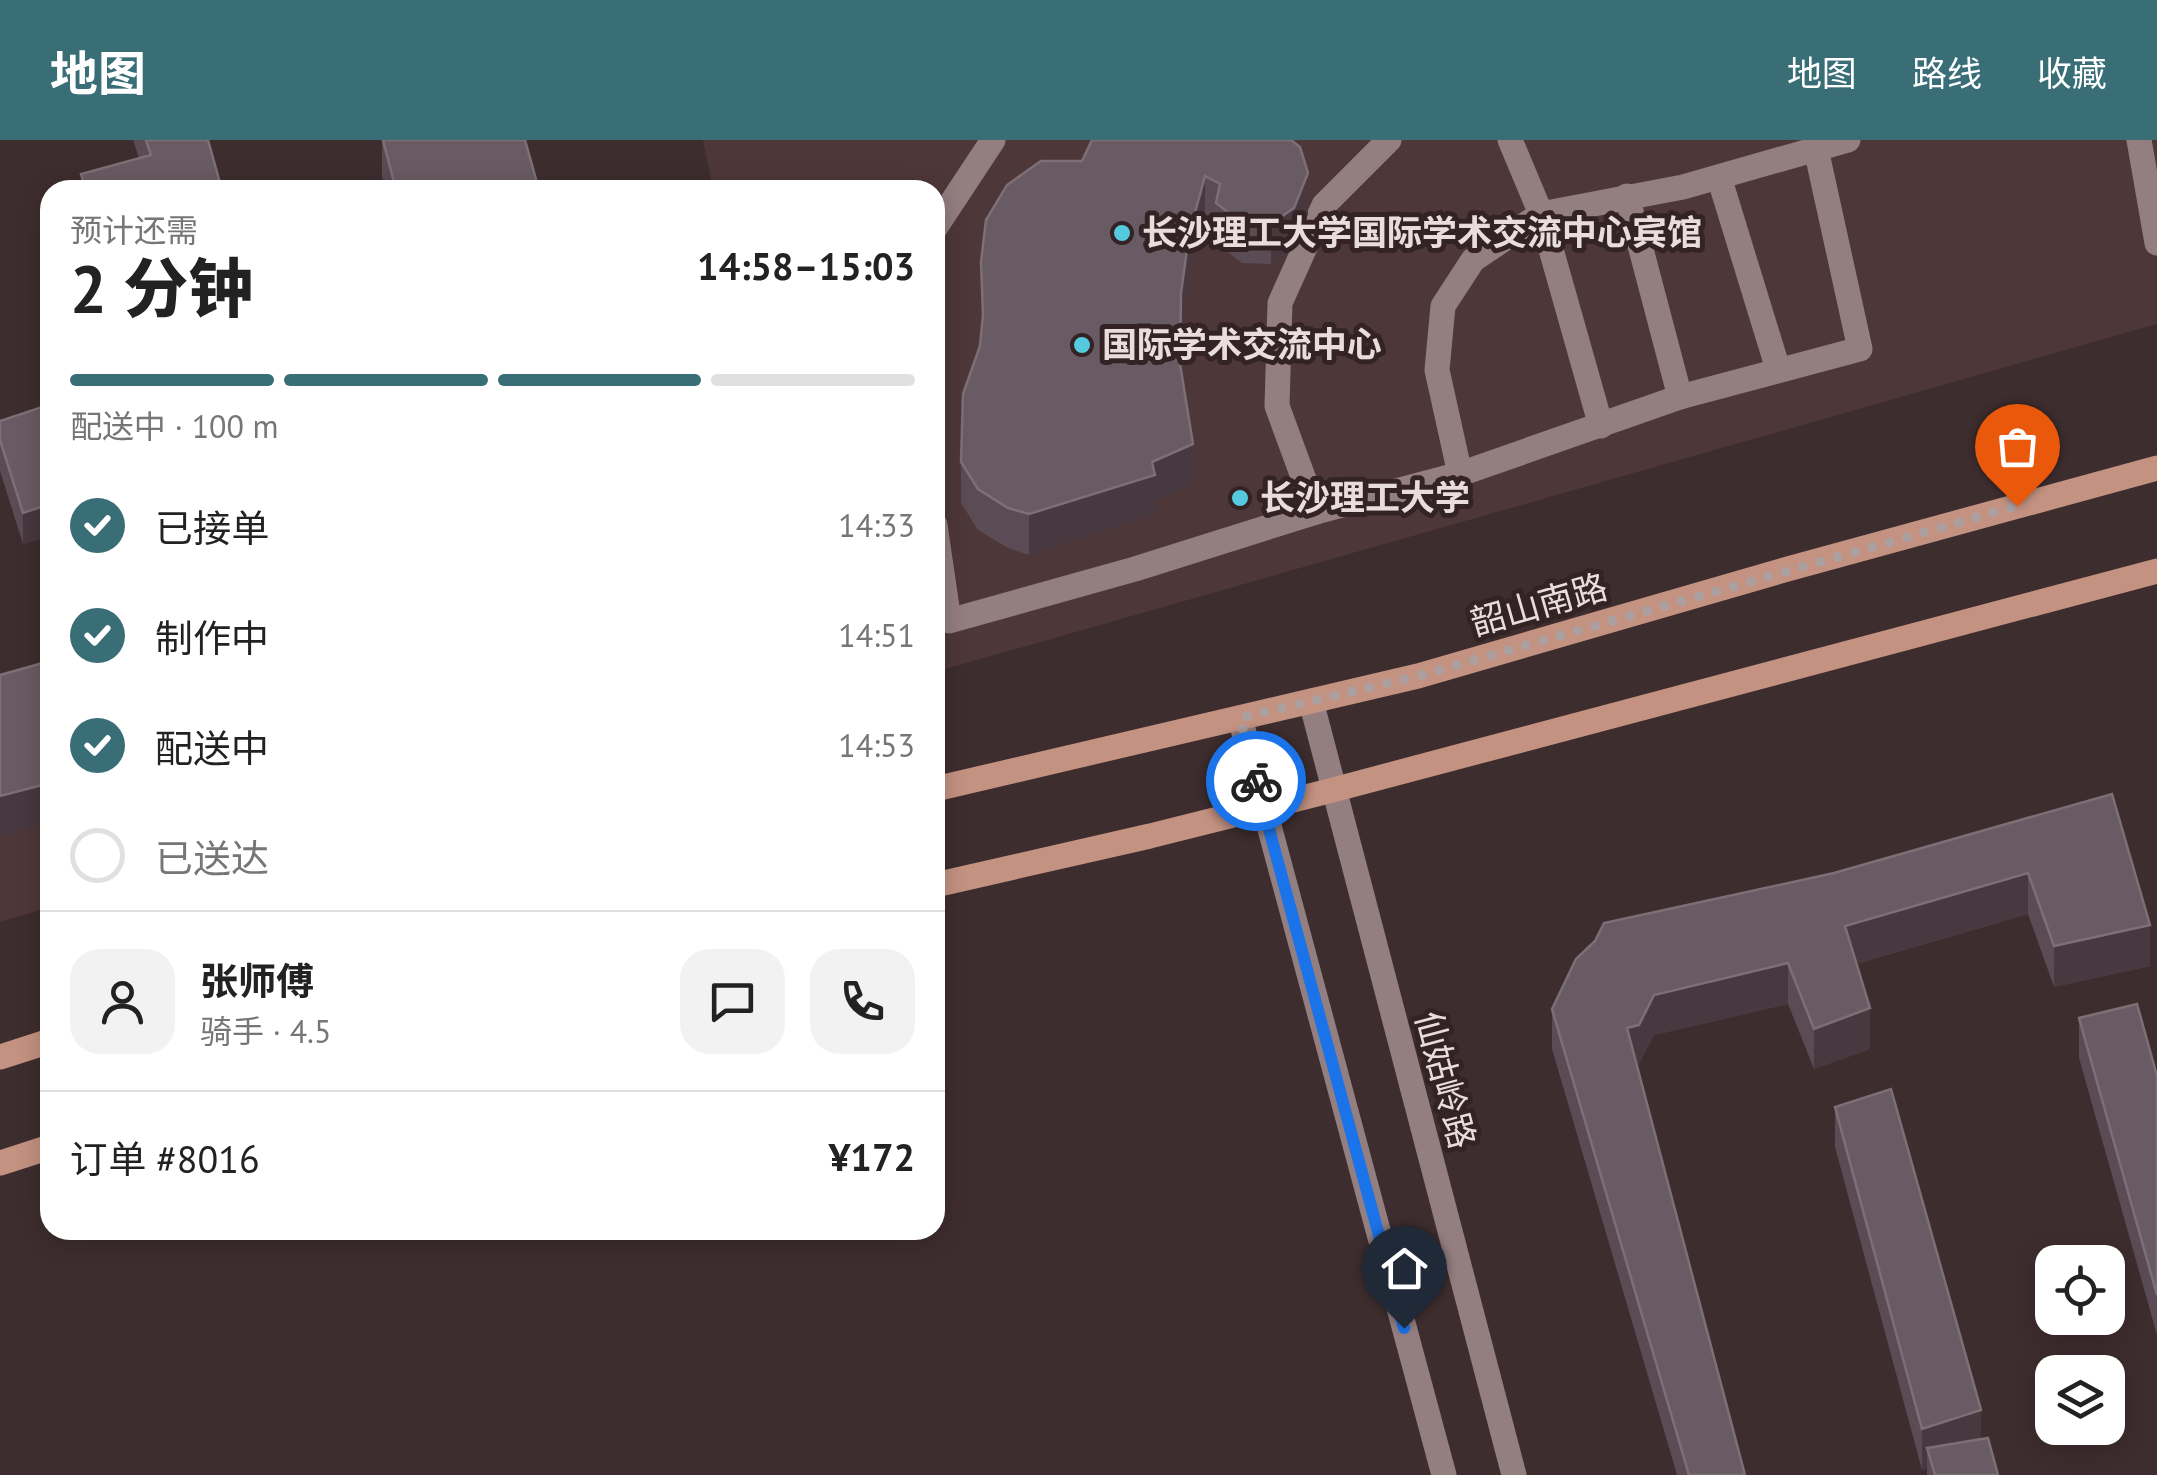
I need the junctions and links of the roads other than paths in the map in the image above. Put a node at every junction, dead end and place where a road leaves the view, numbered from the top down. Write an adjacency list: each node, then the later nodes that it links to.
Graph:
1 (993, 140): 9 (street)
2 (1388, 140): 17 (street)
3 (1510, 140): 10 (street)
4 (1848, 140): 6 (street)
5 (2139, 140): 11 (street)
6 (1816, 149): 7 (street); 12 (street)
7 (1719, 177): 8 (street); 12 (street)
8 (1627, 196): 10 (street); 13 (street)
9 (945, 213)
10 (1541, 214): 14 (street); 16 (street)
11 (2157, 242)
12 (1778, 368): 13 (street)
13 (1680, 397): 14 (street)
14 (1601, 426): 16 (street)
15 (2157, 468): 20 (main road, 韶山南路)
16 (1460, 474): 17 (street)
17 (1316, 512): 19 (street)
18 (2157, 572): 23 (main road)
19 (945, 594)
20 (1311, 702): 21 (main road, 韶山南路); 23 (street, 仙姑岭路)
21 (1240, 718): 22 (main road, 韶山南路); 24 (street)
22 (945, 787)
23 (1333, 790): 24 (main road); 31 (street, 仙姑岭路)
24 (1263, 808): 25 (main road); 30 (street)
25 (945, 883)
26 (40, 1045): 27 (main road)
27 (0, 1056)
28 (40, 1150): 29 (main road)
29 (0, 1163)
30 (1444, 1475)
31 (1514, 1475)

